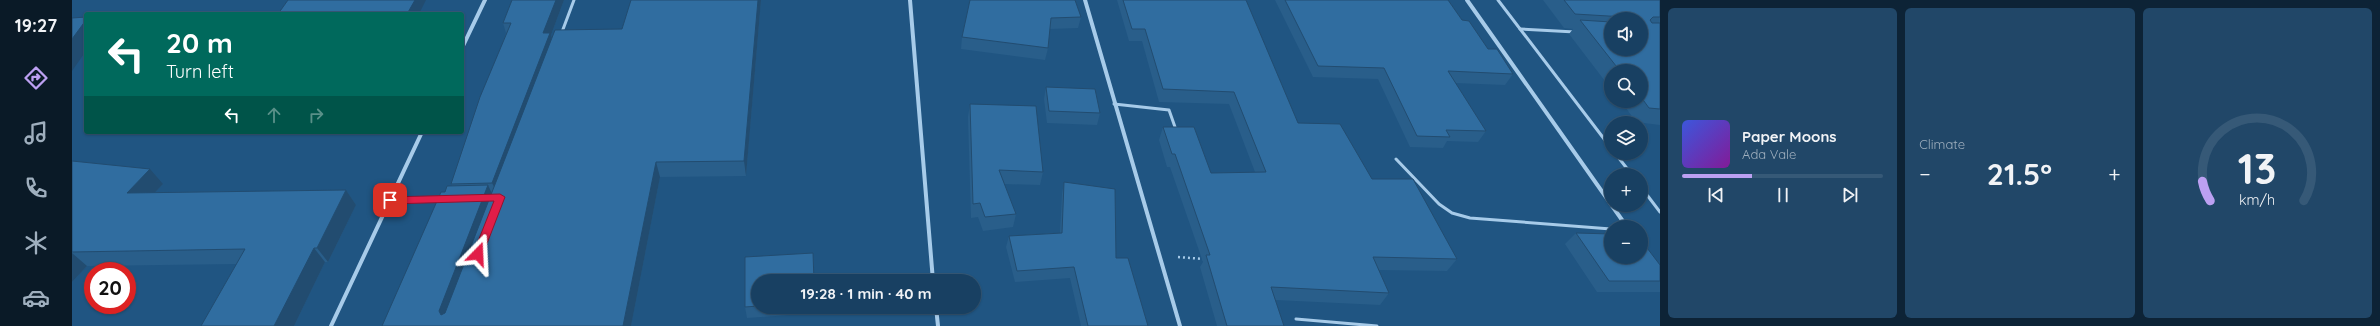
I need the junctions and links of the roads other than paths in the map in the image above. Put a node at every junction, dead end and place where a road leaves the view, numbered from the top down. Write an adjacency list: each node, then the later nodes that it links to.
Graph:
1 (485, 0): 10 (street)
2 (574, 0): 9 (lane)
3 (910, 0): 24 (street)
4 (1085, 0): 11 (street)
5 (1467, 0): 22 (street)
6 (1498, 0): 7 (lane)
7 (1520, 29): 8 (lane); 14 (lane)
8 (1581, 32)
9 (560, 36)
10 (464, 44)
11 (1114, 104): 12 (lane); 29 (street)
12 (1175, 127)
13 (421, 134): 20 (street)
14 (1604, 139)
15 (1396, 159): 23 (lane)
16 (1620, 160): 17 (lane)
17 (1627, 168)
18 (1648, 196): 21 (lane)
19 (445, 199): 20 (lane)
20 (390, 200): 27 (street)
21 (1660, 212)
22 (1622, 220)
23 (1604, 228)
24 (932, 274)
25 (937, 314): 28 (street)
26 (1296, 319): 30 (lane)
27 (331, 326)
28 (938, 326)
29 (1180, 326)
30 (1377, 326)

